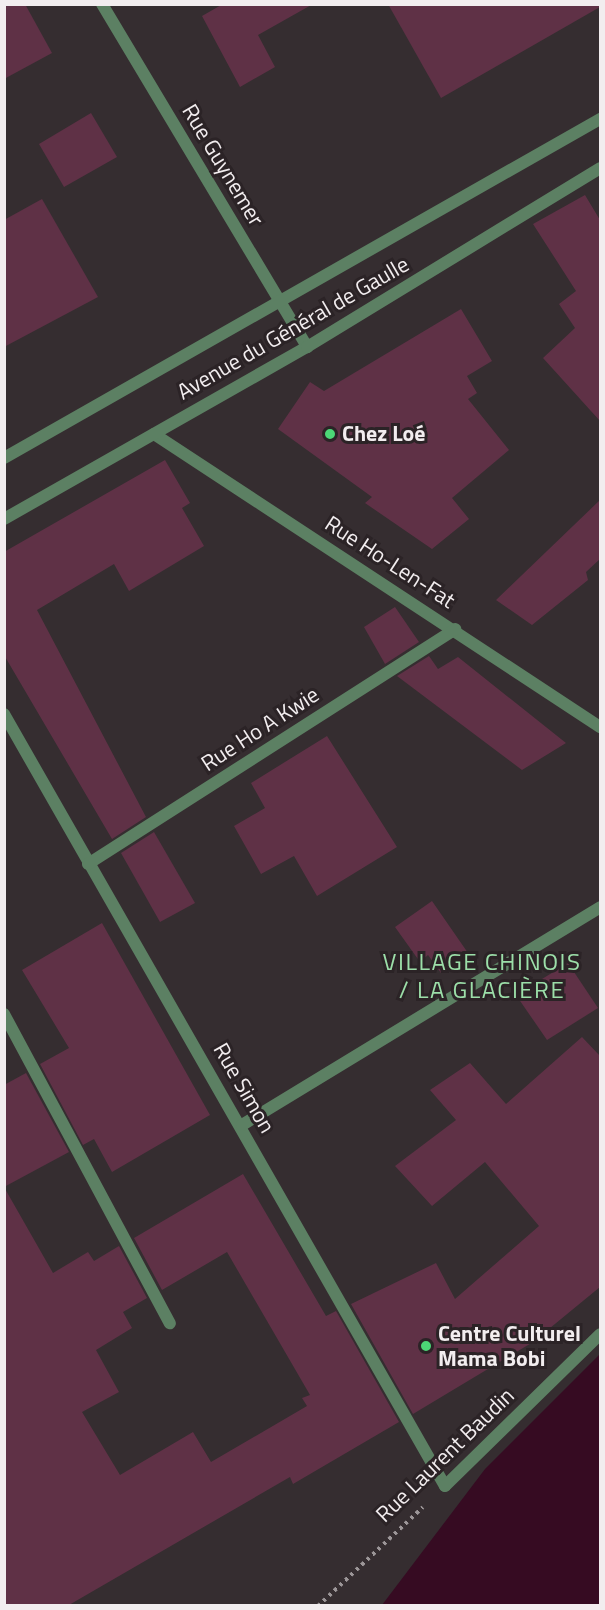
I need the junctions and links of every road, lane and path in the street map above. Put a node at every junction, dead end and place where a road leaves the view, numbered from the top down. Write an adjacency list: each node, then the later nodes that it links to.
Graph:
1 (102, 4): 4 (street, Rue Guynemer)
2 (600, 119): 4 (street)
3 (600, 168): 5 (street, Avenue du Général de Gaulle)
4 (282, 304): 5 (street, Rue Guynemer); 7 (street)
5 (307, 347): 6 (street, Avenue du Général de Gaulle)
6 (154, 434): 8 (street, Avenue du Général de Gaulle); 9 (street, Rue Ho-Len-Fat)
7 (4, 458)
8 (4, 519)
9 (454, 629): 11 (street, Rue Ho-Len-Fat); 12 (street, Rue Ho A Kwie)
10 (4, 714): 12 (street, Rue Simon)
11 (600, 727)
12 (88, 864): 15 (street, Rue Simon)
13 (600, 907): 15 (street)
14 (4, 1014): 16 (street)
15 (242, 1125): 18 (street, Rue Simon)
16 (170, 1323)
17 (600, 1334): 18 (street, Rue Laurent Baudin)
18 (445, 1486): 19 (path, Rue Laurent Baudin)
19 (318, 1605)

